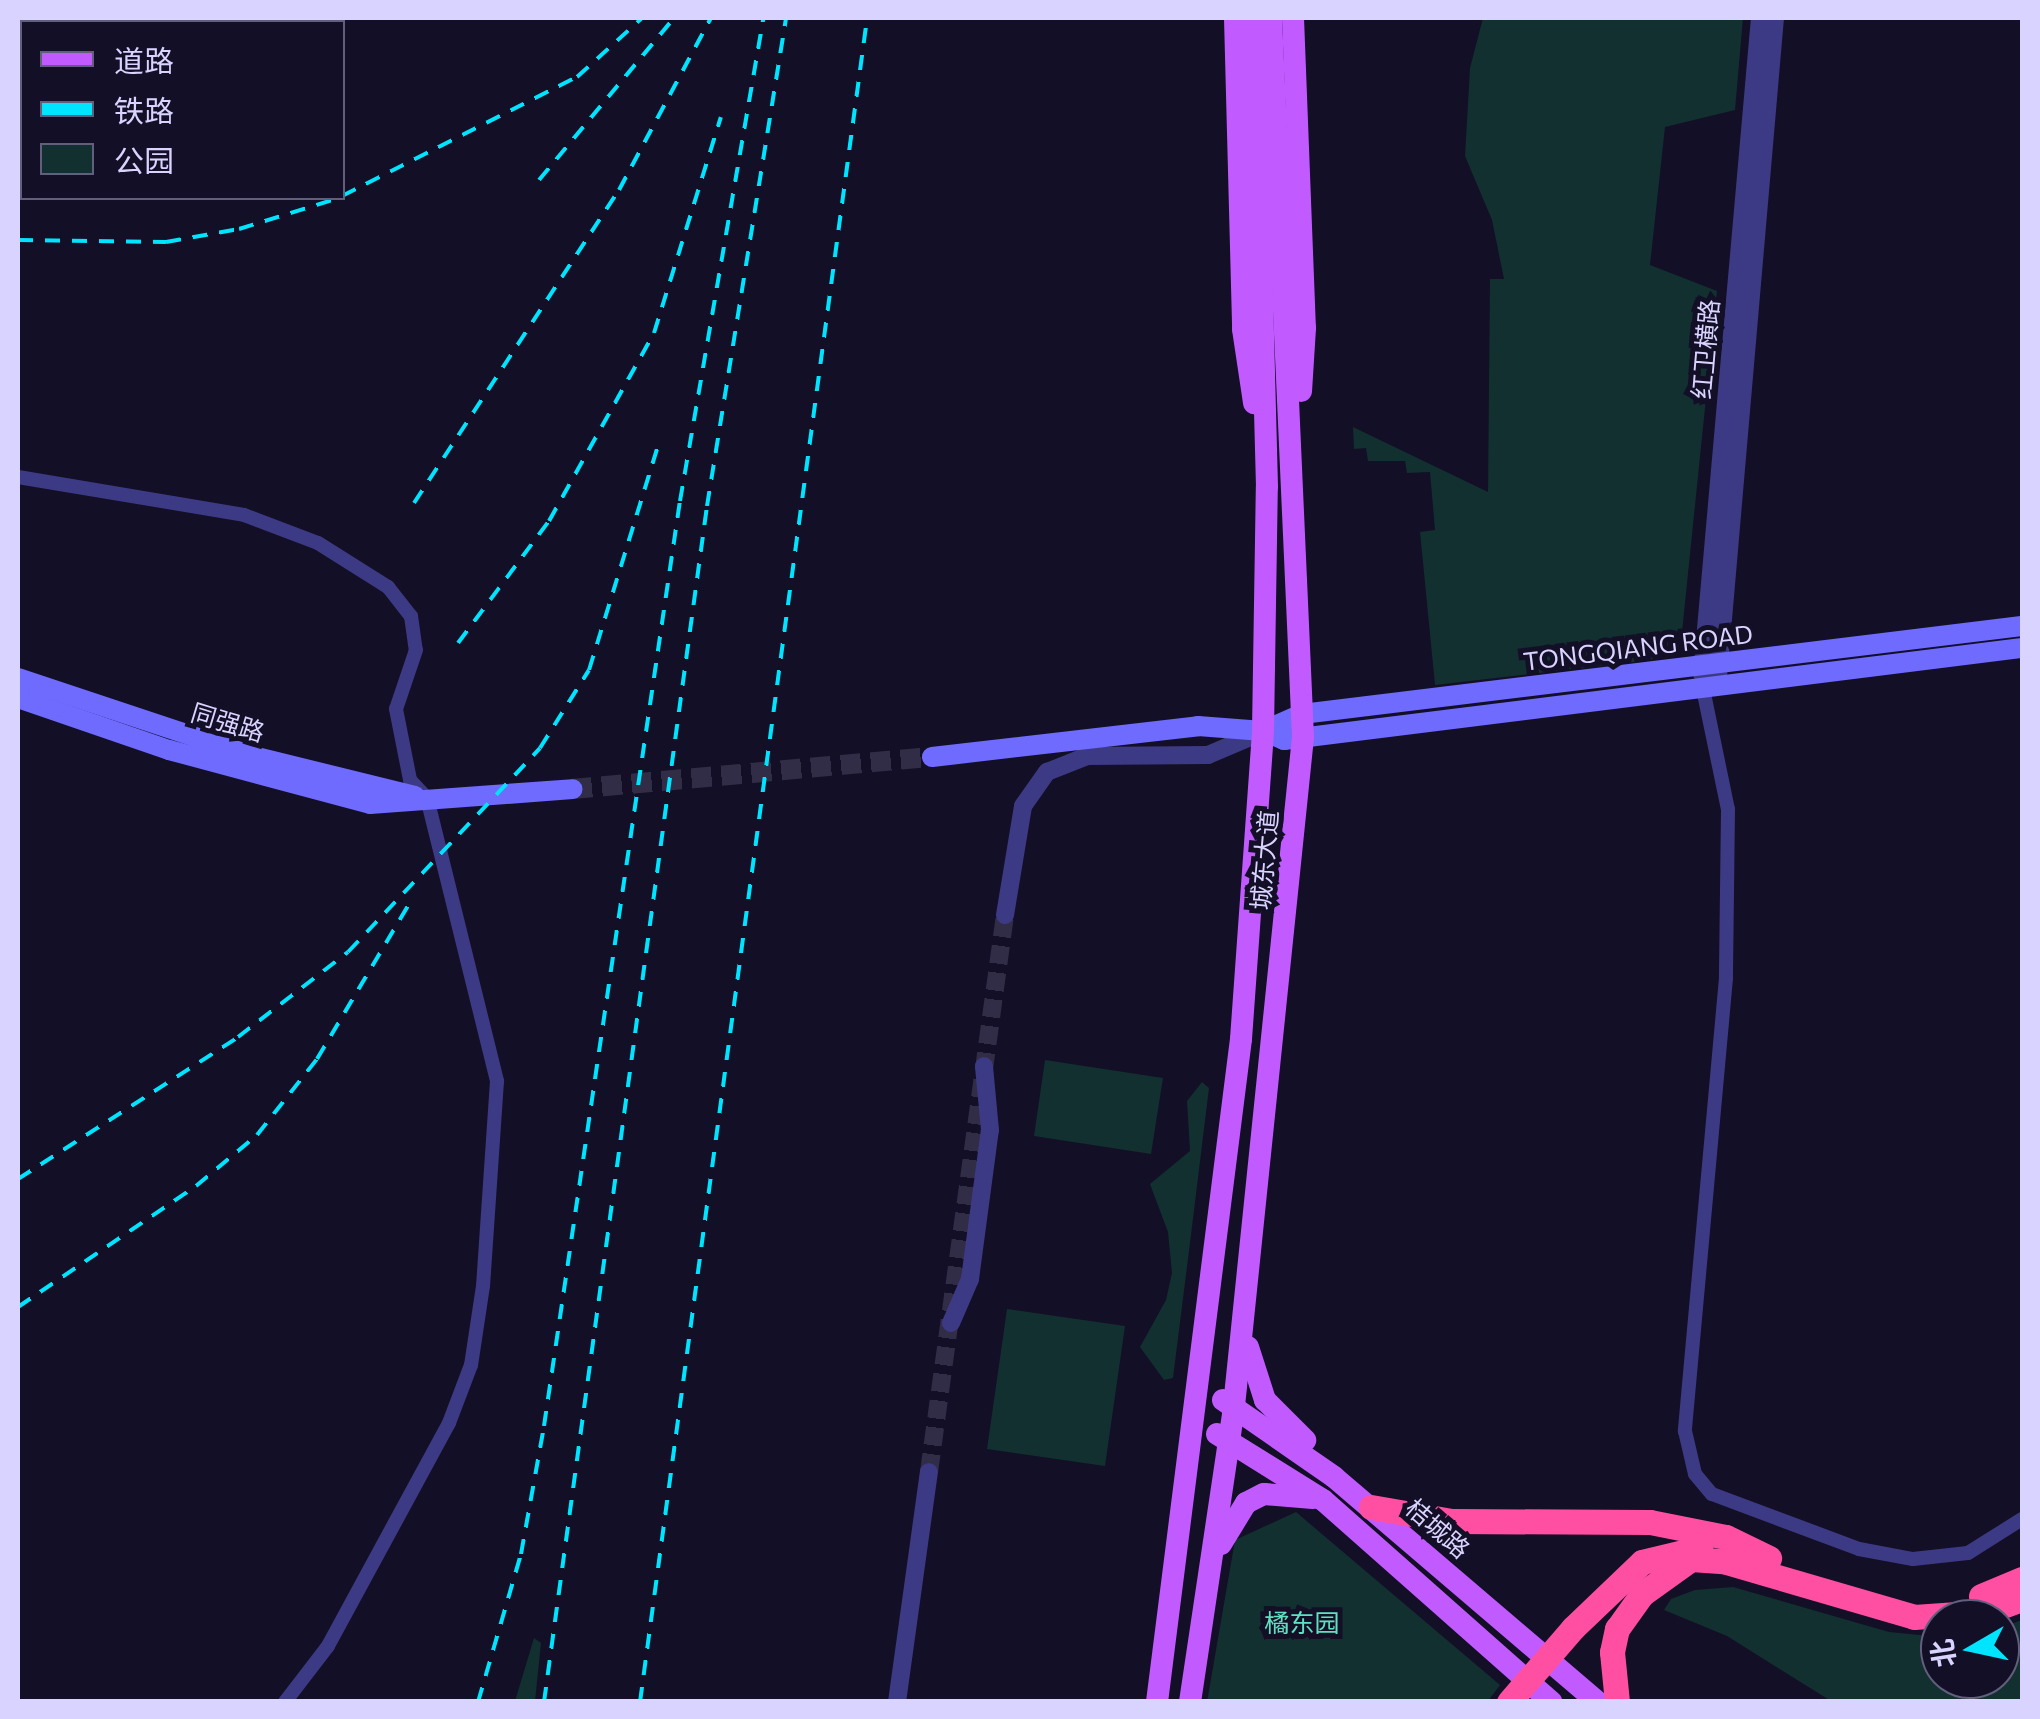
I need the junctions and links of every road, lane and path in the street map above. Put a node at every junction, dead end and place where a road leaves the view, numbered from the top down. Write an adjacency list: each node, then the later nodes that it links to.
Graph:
1 (1235, 18): 9 (main road)
2 (1255, 18): 9 (main road, 城东大道)
3 (1271, 18): 8 (main road, 城东大道)
4 (1293, 18): 8 (main road)
5 (1760, 18): 12 (street, 红卫横路)
6 (1776, 18): 12 (street, 红卫横路)
7 (18, 477): 19 (street)
8 (1296, 480): 15 (main road, 城东大道)
9 (1267, 487): 16 (main road, 城东大道)
10 (2022, 626): 12 (main road, TONGQIANG ROAD)
11 (2022, 648): 12 (main road, TONGQIANG ROAD)
12 (1710, 673): 15 (main road, TONGQIANG ROAD); 32 (street)
13 (18, 678): 19 (main road, 同强路)
14 (18, 698): 19 (main road, 同强路)
15 (1303, 726): 16 (main road, TONGQIANG ROAD); 22 (main road, 城东大道)
16 (1263, 731): 17 (main road, TONGQIANG ROAD); 20 (street); 24 (main road, 城东大道)
17 (932, 757)
18 (572, 789): 19 (main road, 同强路)
19 (427, 798): 39 (street)
20 (1005, 916)
21 (984, 1066): 23 (street)
22 (1244, 1320): 25 (main road, 城东大道); 31 (main road)
23 (951, 1323)
24 (1201, 1386): 25 (main road, 桔城路); 26 (main road, 城东大道)
25 (1234, 1406): 27 (main road, 城东大道); 31 (main road, 桔城路)
26 (1197, 1423): 27 (main road); 30 (main road, 城东大道)
27 (1228, 1440): 29 (main road); 35 (main road, 城东大道)
28 (929, 1472): 40 (street)
29 (1323, 1500): 35 (main road); 46 (main road)
30 (1183, 1506): 41 (main road); 42 (main road, 城东大道)
31 (1370, 1507): 33 (highway); 47 (main road, 桔城路)
32 (2022, 1519)
33 (1769, 1558): 36 (highway); 38 (highway)
34 (1691, 1559): 37 (highway); 38 (highway); 48 (highway)
35 (1209, 1570): 43 (main road, 城东大道)
36 (2022, 1579)
37 (2022, 1599)
38 (1576, 1631): 44 (highway, bridge); 45 (highway)
39 (285, 1702)
40 (897, 1702)
41 (1146, 1702)
42 (1157, 1702)
43 (1190, 1702)
44 (1509, 1702)
45 (1520, 1702)
46 (1552, 1702)
47 (1598, 1702)
48 (1617, 1702)

